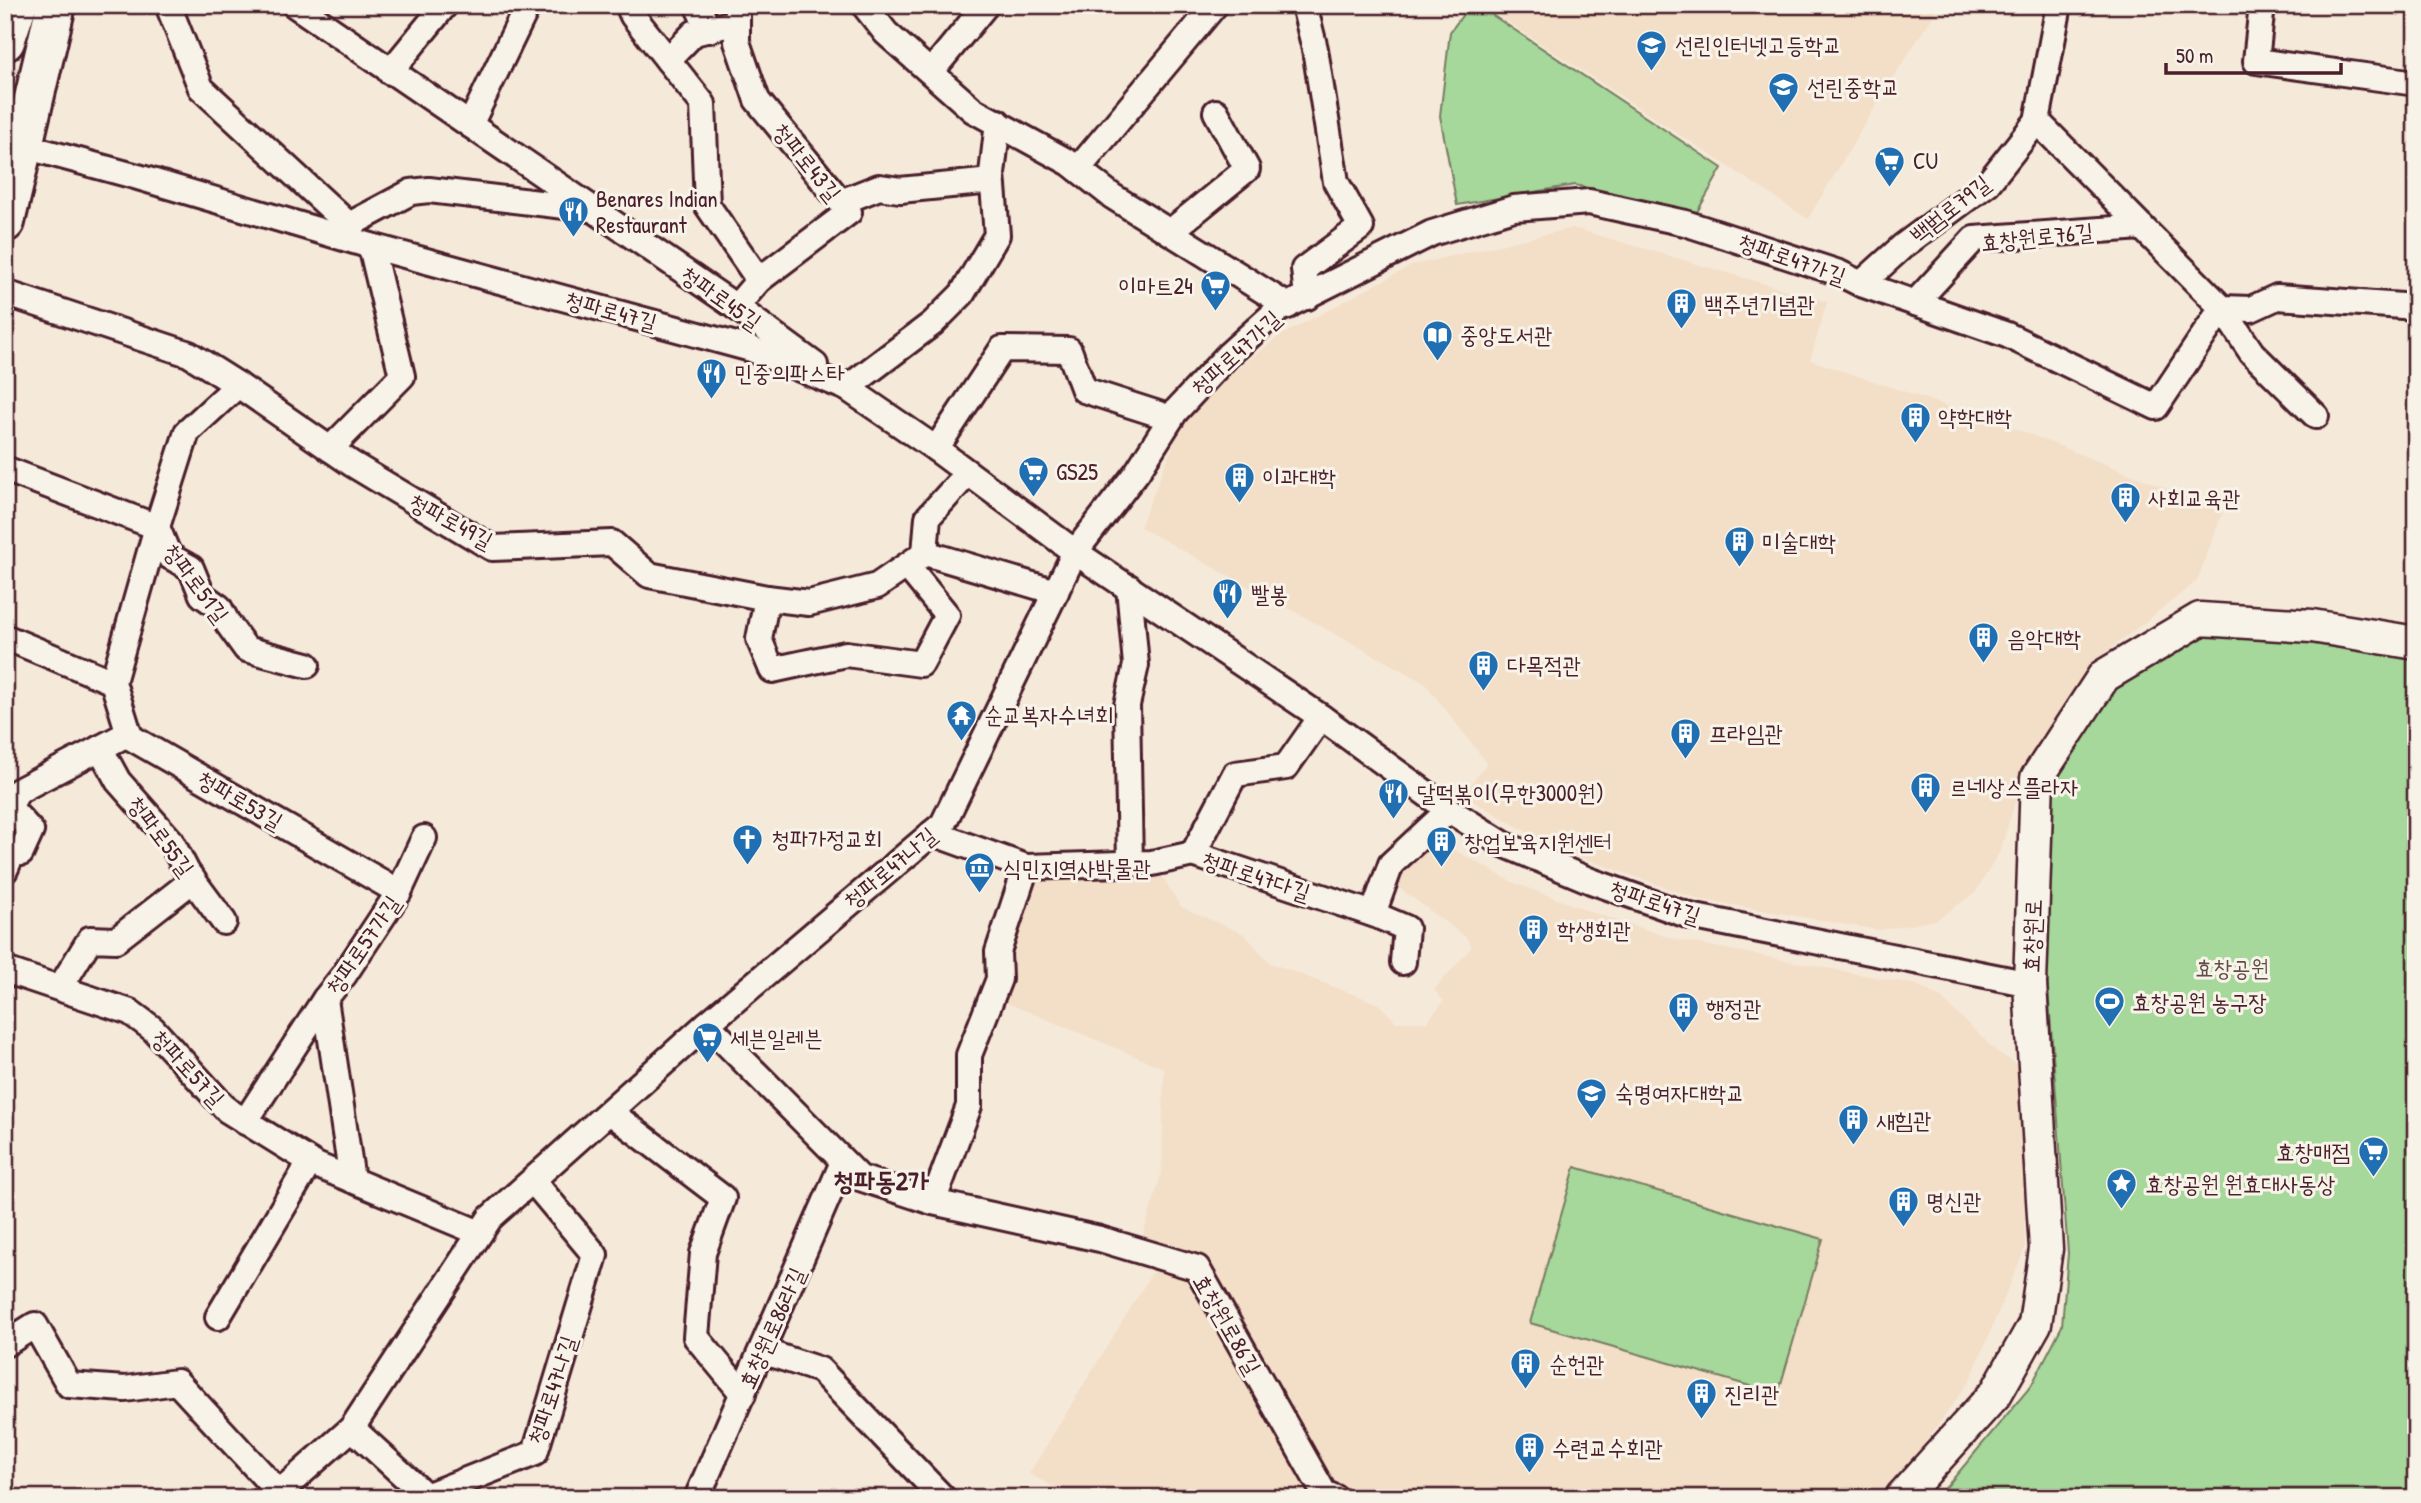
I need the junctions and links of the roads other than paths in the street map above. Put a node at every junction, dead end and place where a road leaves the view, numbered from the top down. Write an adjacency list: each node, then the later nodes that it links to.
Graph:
1 (17, 5): 17 (main road)
2 (57, 5): 26 (main road)
3 (168, 5): 33 (street)
4 (295, 5): 19 (street, 청파로45길)
5 (445, 5): 19 (street)
6 (528, 5): 25 (street)
7 (628, 5): 18 (street)
8 (697, 5): 16 (street)
9 (864, 5): 20 (street)
10 (986, 5): 20 (street)
11 (1215, 5): 27 (street)
12 (1304, 5): 39 (street)
13 (2059, 5): 23 (street, 백범로79길)
14 (2262, 5): 21 (street)
15 (737, 14): 16 (street); 29 (street, 청파로43길)
16 (709, 30): 18 (street)
17 (5, 41)
18 (668, 60): 36 (street)
19 (390, 72): 25 (street, 청파로45길)
20 (931, 72): 24 (street)
21 (2416, 83)
22 (1216, 112): 34 (street)
23 (2037, 121): 32 (street, 효창원로76길); 37 (street, 백범로79길)
24 (998, 122): 27 (street); 28 (street)
25 (470, 125): 30 (street, 청파로45길)
26 (24, 146): 31 (main road); 33 (street, 청파로47길)
27 (1078, 169): 34 (street)
28 (992, 181): 29 (street); 45 (street)
29 (841, 202): 36 (street, 청파로43길)
30 (594, 209): 33 (street, 청파로45길); 41 (street, 청파로45길)
31 (5, 222)
32 (2142, 228): 40 (street, 효창원로76길); 43 (street, 효창원로76길)
33 (341, 230): 35 (street, 청파로47길)
34 (1170, 232): 39 (street)
35 (371, 246): 45 (street, 청파로47길); 48 (street)
36 (759, 280): 41 (street)
37 (1861, 284): 39 (street, 청파로47가길); 40 (street, 청파로47가길)
38 (5, 293): 44 (street, 청파로49길)
39 (1298, 301): 47 (street, 청파로47가길)
40 (1915, 303): 43 (street, 청파로47가길)
41 (736, 307): 45 (street, 청파로45길)
42 (2416, 307): 43 (street)
43 (2222, 308): 46 (street, 효창원로76길)
44 (238, 385): 48 (street, 청파로49길); 52 (street)
45 (846, 388): 49 (street, 청파로47길)
46 (2316, 416)
47 (1171, 418): 49 (street); 53 (street, 청파로47가길)
48 (330, 449): 57 (street, 청파로49길)
49 (936, 449): 51 (street, 청파로47길)
50 (5, 469): 52 (street, 청파로51길)
51 (968, 473): 53 (street, 청파로47길); 54 (street)
52 (157, 527): 60 (street, 청파로51길); 61 (street)
53 (1075, 552): 55 (street, 청파로47길); 56 (street, 청파로47나길)
54 (916, 559): 56 (street); 57 (street, 청파로49길); 57 (street)
55 (1129, 587): 62 (street, 청파로47길); 70 (street)
56 (1056, 592): 67 (street, 청파로47나길)
57 (767, 598)
58 (5, 637): 61 (street)
59 (2416, 643): 79 (street, 효창원로)
60 (307, 666)
61 (113, 682): 63 (street)
62 (1321, 717): 66 (street, 청파로47길); 69 (street)
63 (129, 733): 64 (street); 74 (street, 청파로53길)
64 (100, 748): 65 (street); 73 (street, 청파로55길)
65 (12, 793): 72 (street)
66 (1449, 810): 75 (street); 79 (street, 청파로47길)
67 (932, 833): 71 (street, 청파로47다길); 82 (street, 청파로47나길)
68 (425, 838): 74 (street, 청파로57가길)
69 (1193, 854): 70 (street, 청파로47다길); 75 (street, 청파로47다길)
70 (1130, 864): 71 (street, 청파로47다길)
71 (1026, 867): 89 (street)
72 (5, 870)
73 (193, 880): 76 (street, 청파로55길); 80 (street)
74 (399, 892): 81 (street, 청파로57가길)
75 (1373, 914): 77 (street, 청파로47다길)
76 (224, 922)
77 (1403, 962)
78 (5, 970): 80 (street, 청파로57길)
79 (2030, 984): 100 (street, 효창원로)
80 (60, 988): 84 (street, 청파로57길)
81 (325, 999): 84 (street); 87 (street, 청파로57가길)
82 (707, 1024): 83 (street, 청파로47나길); 86 (street, 효창원로86길)
83 (610, 1112): 88 (street, 청파로47나길); 94 (street)
84 (245, 1122): 85 (street, 청파로57길)
85 (310, 1161): 87 (street, 청파로57길); 91 (street)
86 (844, 1162): 89 (street, 효창원로86길); 93 (street, 효창원로86라길)
87 (352, 1180): 90 (street, 청파로57길)
88 (533, 1181): 90 (street, 청파로47나길); 95 (street, 청파로47나길)
89 (933, 1202): 99 (street, 효창원로86길)
90 (480, 1233): 95 (street, 청파로47나길)
91 (218, 1317)
92 (5, 1343): 96 (street)
93 (762, 1351): 94 (street, 효창원로86라길); 98 (street)
94 (743, 1394): 97 (street, 효창원로86라길)
95 (352, 1428): 96 (street, 청파로47나길)
96 (279, 1496)
97 (702, 1496)
98 (943, 1498)
99 (1336, 1498)
100 (1901, 1498)

